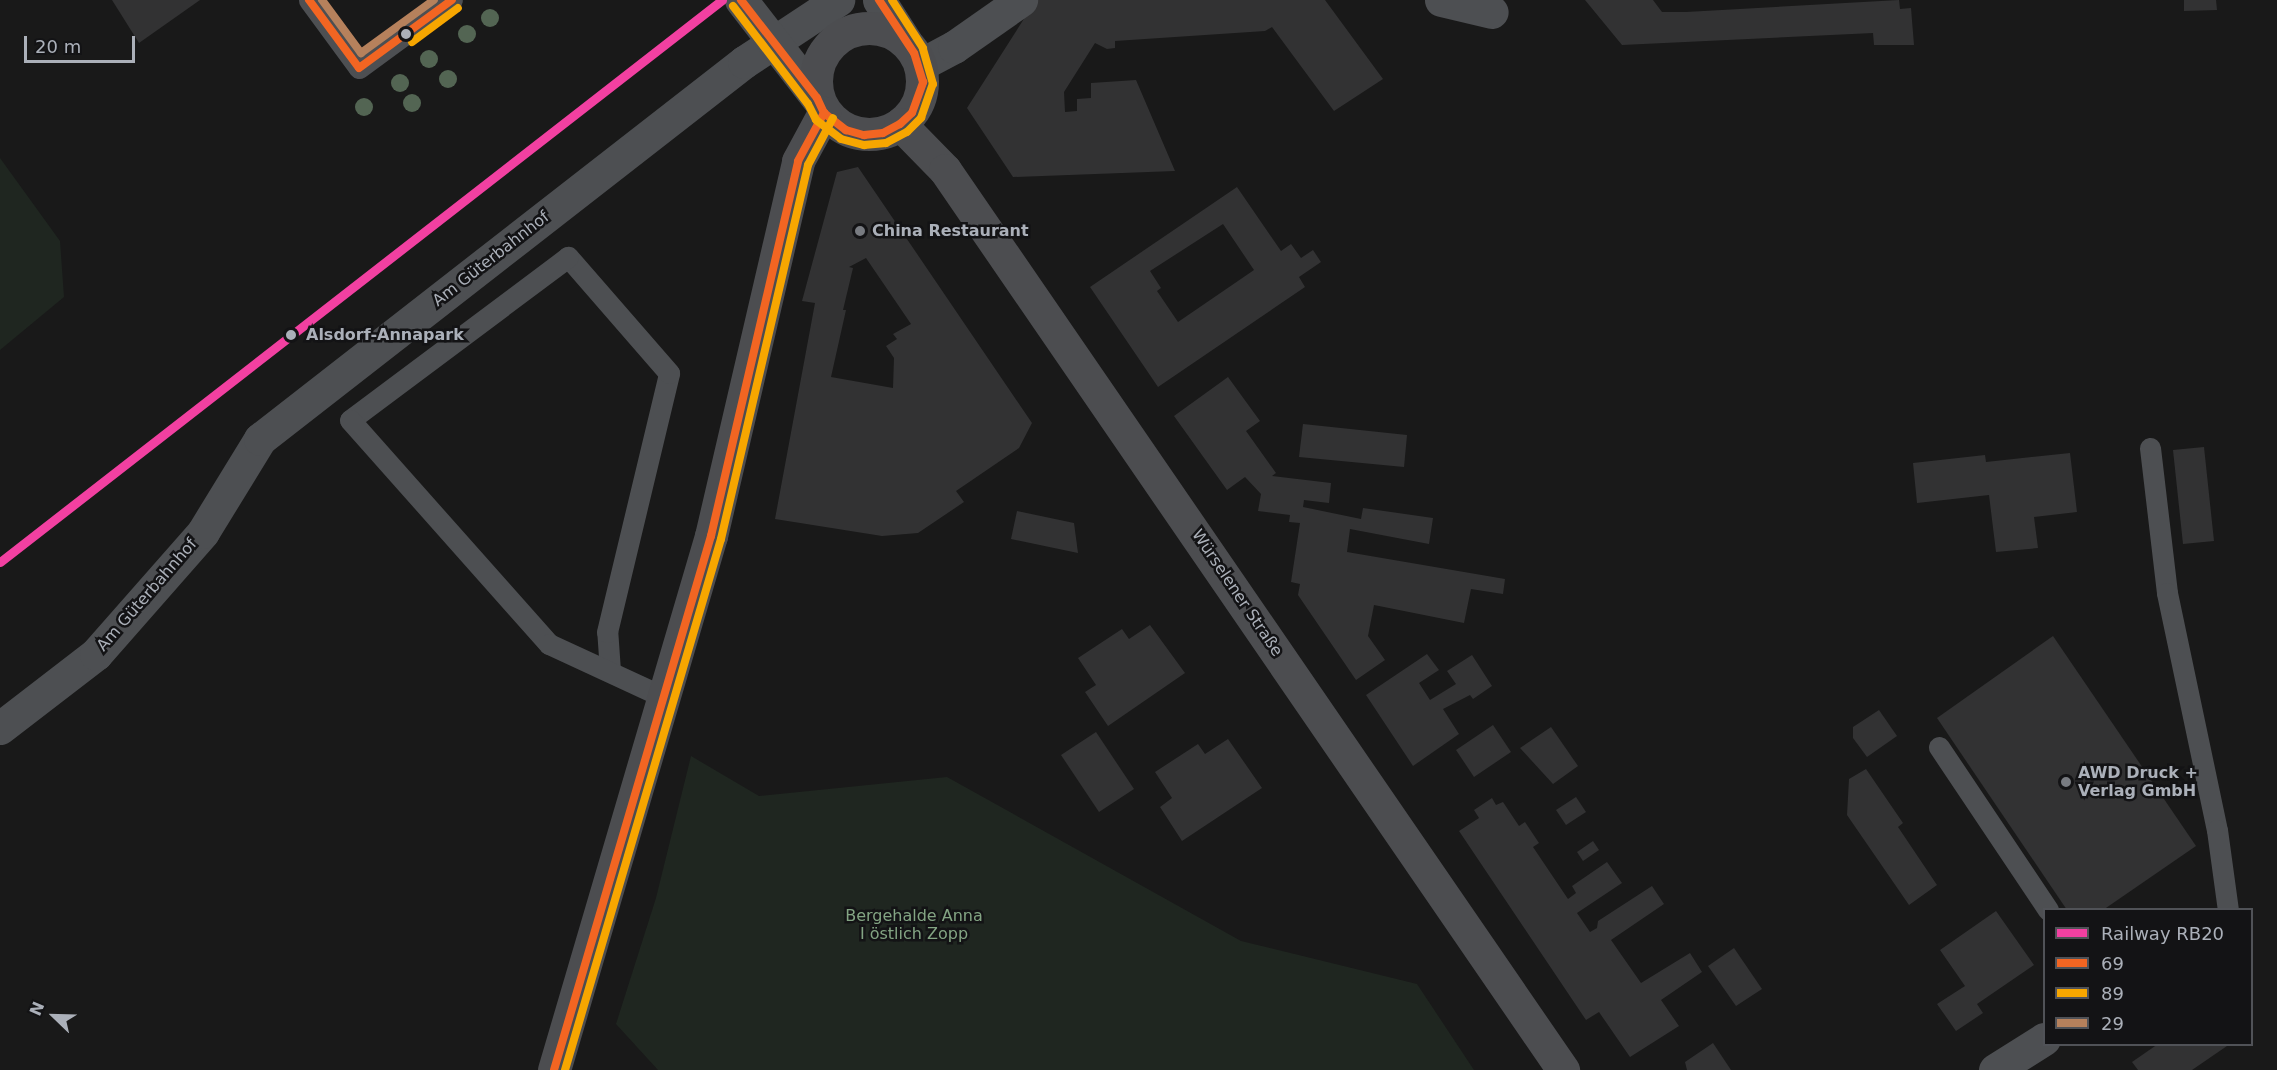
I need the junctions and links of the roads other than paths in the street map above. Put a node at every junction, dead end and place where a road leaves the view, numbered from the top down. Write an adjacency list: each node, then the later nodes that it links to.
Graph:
1 (309, 0): 2 (lane)
2 (452, 0)
3 (741, 0): 9 (street)
4 (838, 0): 9 (street, Am Güterbahnhof)
5 (1441, 0): 8 (street)
6 (877, 2): 10 (street)
7 (1015, 4): 10 (street)
8 (1492, 12)
9 (772, 42): 11 (street); 16 (street, Am Güterbahnhof)
10 (913, 54): 11 (main road); 12 (main road)
11 (820, 105): 12 (main road); 15 (main road)
12 (900, 124): 22 (main road, Würselener Straße)
13 (2150, 448): 19 (lane)
14 (610, 671): 14 (lane); 15 (lane)
15 (666, 698): 21 (main road)
16 (0, 728)
17 (1939, 747): 18 (lane)
18 (2047, 908)
19 (2228, 908)
20 (2043, 1040): 23 (street)
21 (554, 1070)
22 (1563, 1070)
23 (1995, 1070)

